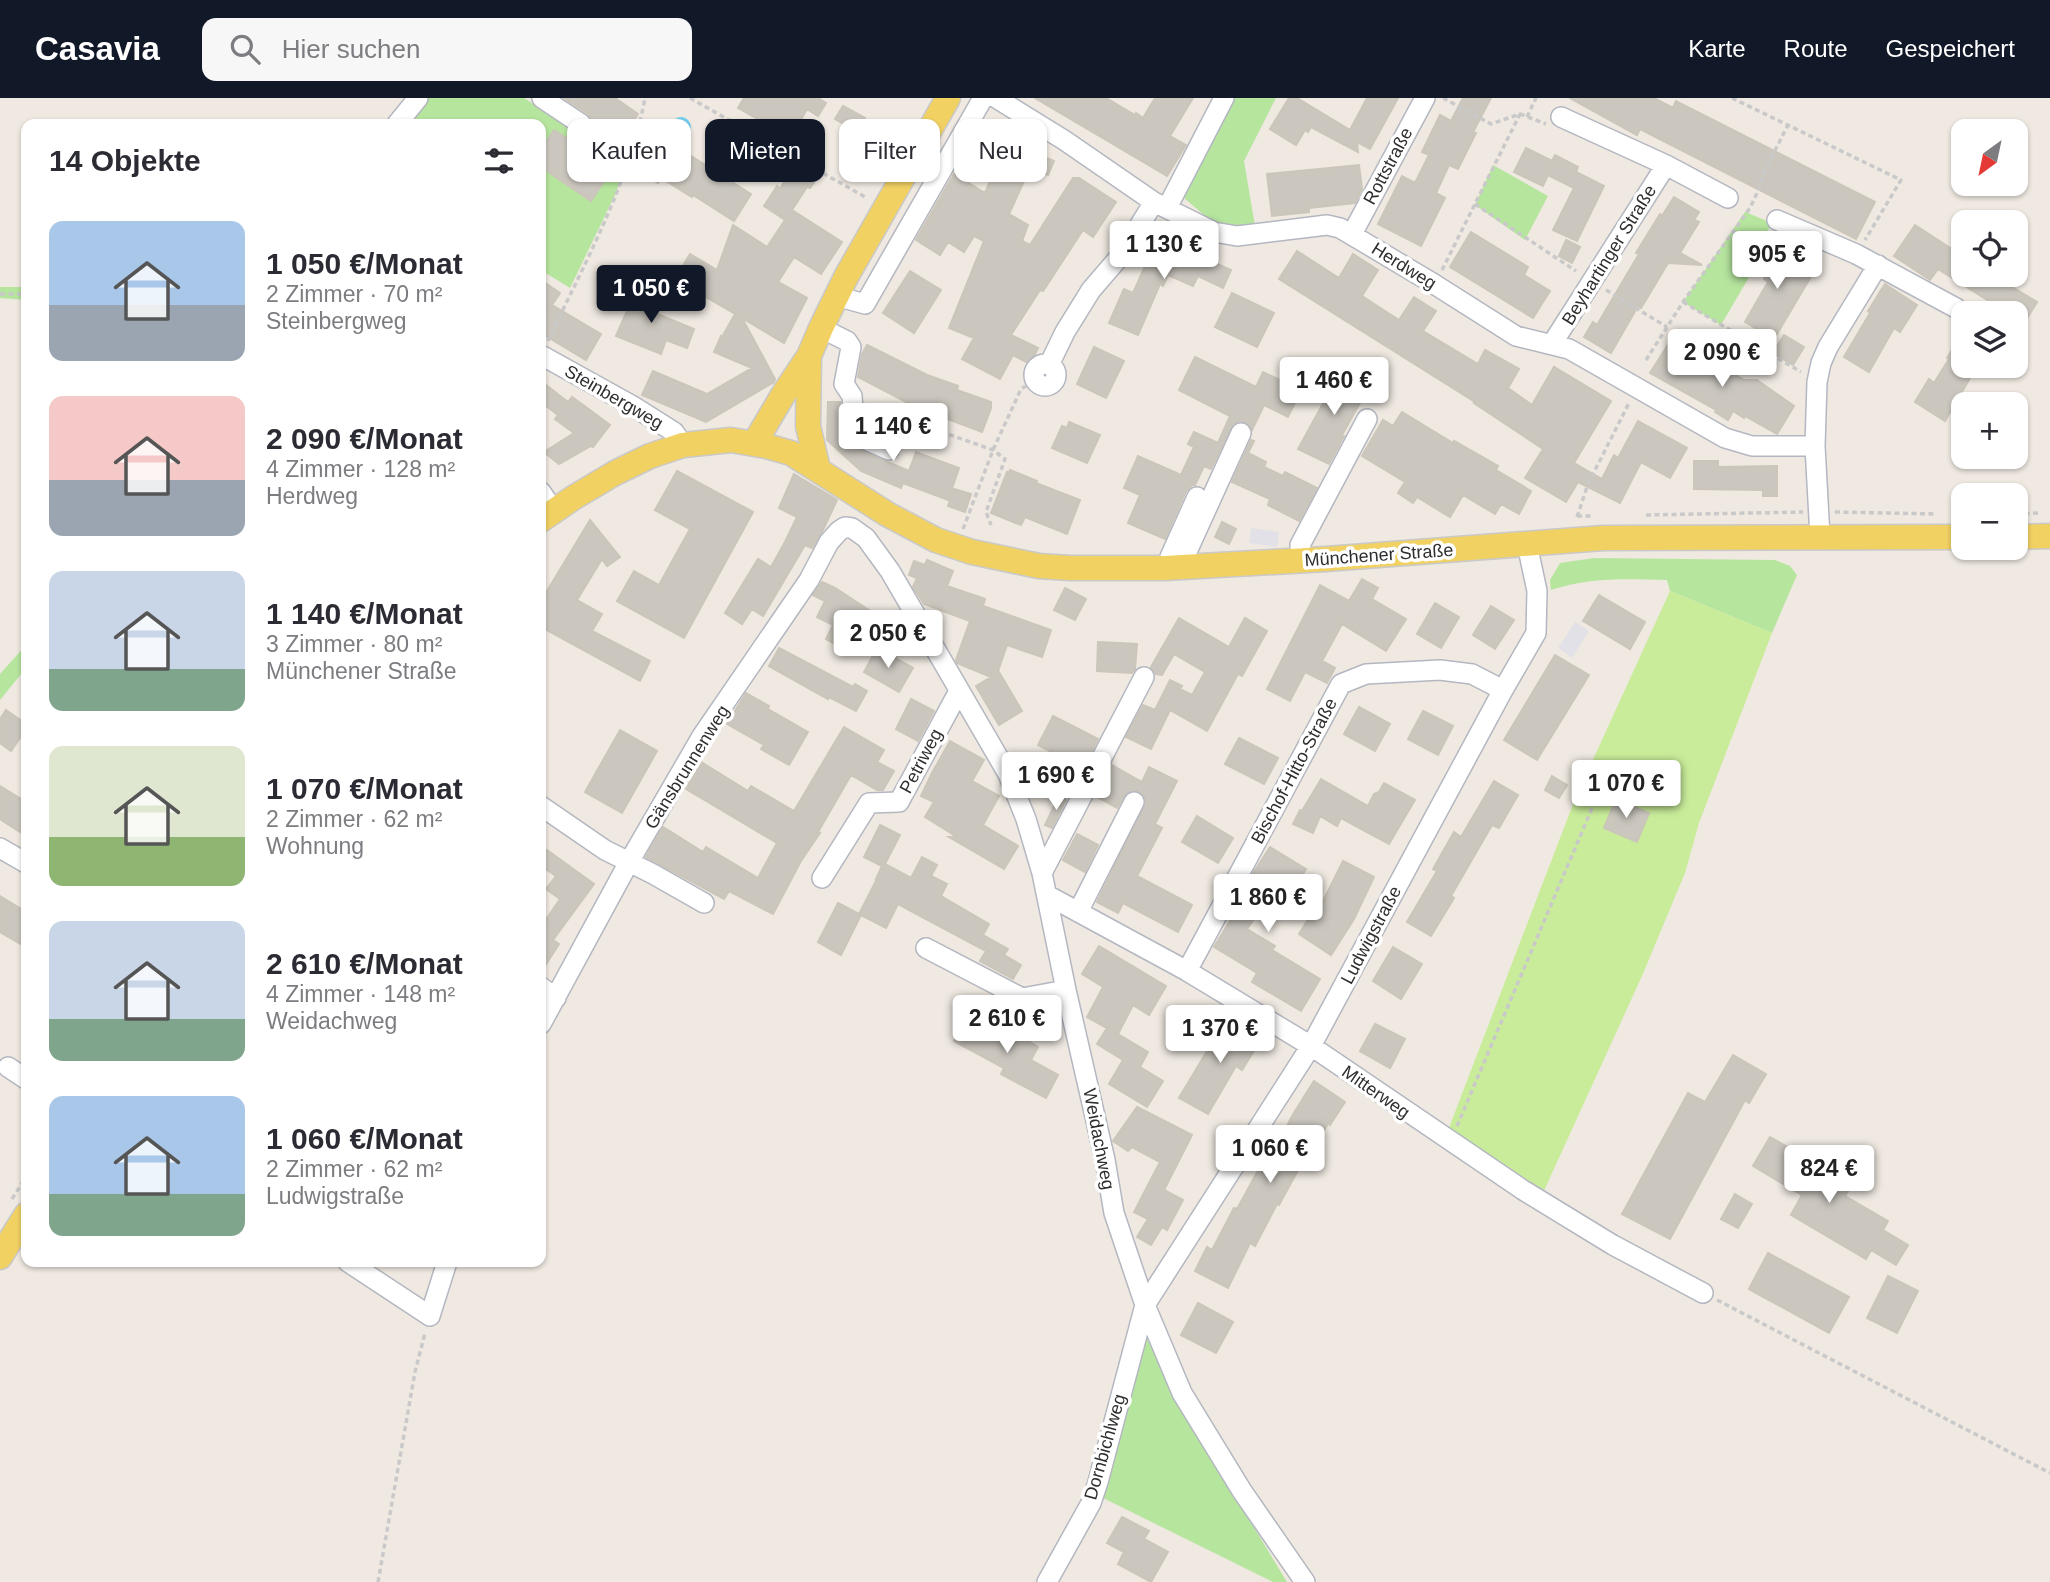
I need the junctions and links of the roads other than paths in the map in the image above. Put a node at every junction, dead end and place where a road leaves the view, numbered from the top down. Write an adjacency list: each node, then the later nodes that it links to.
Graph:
1 (418, 98): 9 (street)
2 (542, 98): 10 (street)
3 (948, 98): 17 (main road)
4 (983, 98): 17 (street)
5 (996, 98): 13 (street, Herdweg)
6 (1224, 98): 13 (street)
7 (1424, 98): 15 (street, Rottstraße)
8 (1561, 117): 11 (street)
9 (401, 119)
10 (574, 119)
11 (1666, 166): 12 (street); 20 (street, Beyhartinger Straße)
12 (1728, 198)
13 (1160, 205): 15 (street, Herdweg); 23 (street)
14 (1777, 220): 16 (street)
15 (1352, 234): 20 (street, Herdweg)
16 (1878, 265): 18 (street); 28 (street)
17 (836, 296): 19 (main road)
18 (1951, 305)
19 (821, 328): 21 (main road); 29 (street)
20 (1552, 344): 28 (street, Herdweg)
21 (809, 356): 26 (main road); 30 (main road)
22 (546, 358): 27 (street, Steinbergweg)
23 (1035, 381)
24 (1367, 419): 40 (street)
25 (1241, 433): 41 (street)
26 (754, 444): 27 (main road, Münchener Straße); 30 (main road, Münchener Straße)
27 (683, 445): 33 (main road, Münchener Straße)
28 (1815, 446): 36 (street)
29 (889, 450)
30 (818, 469): 31 (main road, Münchener Straße)
31 (857, 495): 34 (street); 41 (main road, Münchener Straße)
32 (1197, 497): 41 (street)
33 (546, 508)
34 (852, 528): 44 (street, Weidachweg); 49 (street, Gänsbrunnenweg)
35 (2050, 536): 38 (main road)
36 (1820, 537): 37 (main road, Münchener Straße); 39 (main road, Münchener Straße)
37 (1951, 537)
38 (2028, 537)
39 (1527, 544): 40 (main road, Münchener Straße); 43 (street, Ludwigstraße)
40 (1302, 560): 41 (main road, Münchener Straße)
41 (1173, 567)
42 (1144, 677): 50 (street)
43 (1503, 690): 56 (street, Bischof-Hitto-Straße); 59 (street, Ludwigstraße)
44 (959, 691): 50 (street, Weidachweg); 51 (street, Petriweg)
45 (1134, 802): 54 (street)
46 (546, 809): 49 (street)
47 (0, 848): 48 (street)
48 (21, 858)
49 (629, 862): 53 (street); 58 (street, Gänsbrunnenweg)
50 (1042, 873): 52 (street, Weidachweg)
51 (822, 878)
52 (1047, 895): 54 (street, Mitterweg); 57 (street, Weidachweg)
53 (704, 903)
54 (1078, 912): 56 (street, Mitterweg)
55 (926, 948): 57 (street)
56 (1187, 971): 59 (street, Mitterweg)
57 (1066, 990): 67 (street, Weidachweg)
58 (548, 993)
59 (1311, 1046): 66 (street, Mitterweg); 67 (street, Ludwigstraße)
60 (8, 1067): 61 (street)
61 (21, 1076)
62 (21, 1222): 63 (main road)
63 (0, 1257)
64 (356, 1267): 65 (street)
65 (445, 1267)
66 (1703, 1293)
67 (1145, 1305): 68 (street, Dornbichlweg); 69 (street, Weidachweg)
68 (1047, 1582)
69 (1305, 1582)

